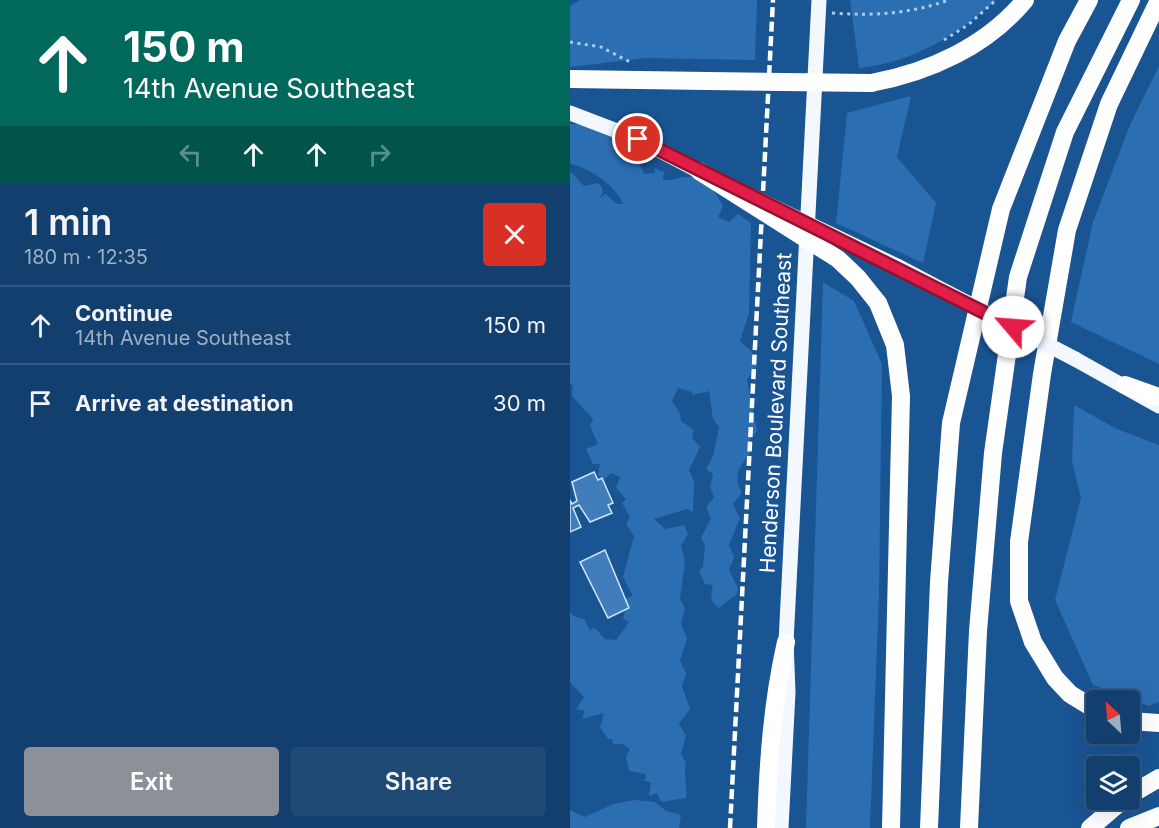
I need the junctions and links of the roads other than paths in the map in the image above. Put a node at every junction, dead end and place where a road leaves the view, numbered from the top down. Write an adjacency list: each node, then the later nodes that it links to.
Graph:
1 (1025, 0): 6 (highway, bridge)
2 (1089, 0): 23 (highway)
3 (1131, 0): 24 (highway)
4 (1159, 0): 13 (highway)
5 (818, 6): 12 (main road, Henderson Boulevard Southeast)
6 (570, 79)
7 (570, 113): 8 (main road)
8 (699, 171): 9 (main road, bridge); 22 (highway, bridge)
9 (1125, 385): 10 (highway); 11 (main road)
10 (1159, 397)
11 (1159, 406)
12 (786, 642): 20 (highway); 21 (main road, Henderson Boulevard Southeast)
13 (1086, 704)
14 (1140, 722): 15 (highway)
15 (1159, 723)
16 (1159, 778): 17 (highway)
17 (1140, 789)
18 (1111, 810): 25 (highway)
19 (1159, 816): 26 (highway)
20 (766, 828)
21 (781, 828)
22 (891, 828)
23 (929, 828)
24 (969, 828)
25 (1090, 828)
26 (1129, 828)

